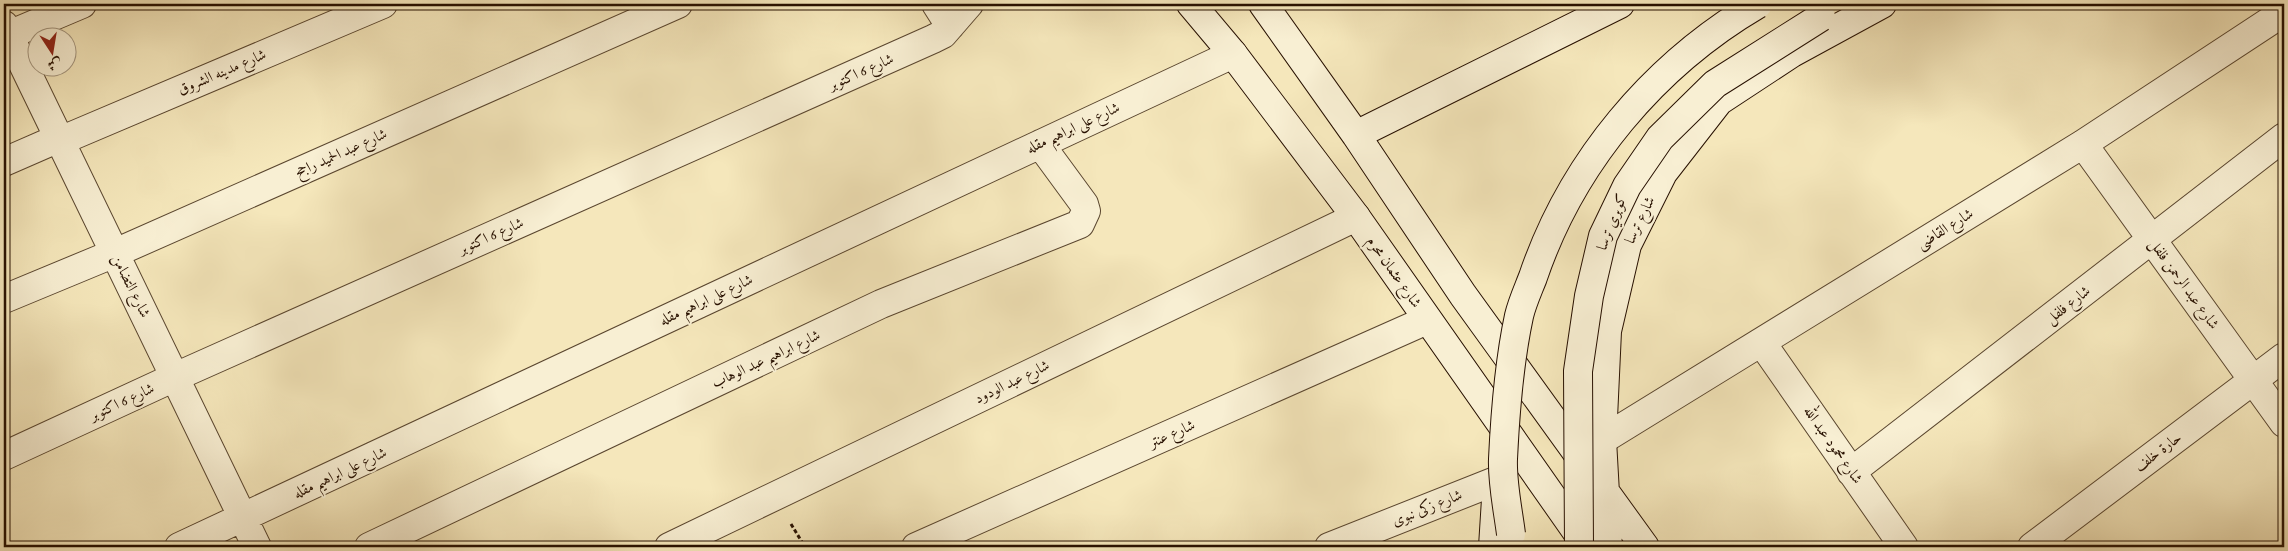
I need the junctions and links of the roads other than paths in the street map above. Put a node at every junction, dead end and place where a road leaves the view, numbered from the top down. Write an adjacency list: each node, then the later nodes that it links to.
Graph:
1 (82, 4): 13 (street)
2 (383, 4): 17 (street, شارع مدينه الشروق)
3 (678, 4): 23 (street, شارع عبد الحميد راجح)
4 (969, 4): 12 (street, شارع 6 اكتوبر)
5 (1191, 4): 14 (street, شارع عثمان محرم)
6 (1263, 4): 15 (street)
7 (1620, 4): 15 (street)
8 (1758, 4): 45 (street, bridge)
9 (1847, 4): 46 (street, كوبري ترسا, bridge)
10 (1882, 4): 32 (street, شارع ترسا)
11 (2284, 12): 19 (street, شارع القاضى)
12 (943, 15): 28 (street, شارع 6 اكتوبر)
13 (5, 33): 17 (street, شارع التضامن)
14 (1233, 54): 18 (street, شارع على ابراهيم مقله); 21 (street, شارع عثمان محرم)
15 (1356, 135): 36 (street)
16 (2284, 137): 22 (street, شارع فلفل)
17 (60, 139): 20 (street, شارع مدينه الشروق); 23 (street, شارع التضامن)
18 (1040, 144): 37 (street, شارع على ابراهيم مقله); 40 (street, شارع ابراهيم عبد الوهاب)
19 (2083, 144): 22 (street, شارع عبد الرحمن فلفل); 26 (street, شارع القاضى)
20 (4, 162)
21 (1356, 218): 25 (street, شارع عثمان محرم); 41 (street, شارع عبد الودود)
22 (2152, 240): 29 (street, شارع عبد الرحمن فلفل); 34 (street, شارع فلفل)
23 (115, 253): 24 (street, شارع عبد الحميد راجح); 28 (street, شارع التضامن)
24 (4, 299)
25 (1427, 320): 31 (street, شارع عثمان محرم); 42 (street, شارع عنتر)
26 (1762, 343): 32 (street, شارع القاضى); 34 (street, شارع محمود عبد الله)
27 (2284, 357): 29 (street, حارة خلف)
28 (176, 377): 33 (street, شارع 6 اكتوبر); 37 (street, شارع التضامن)
29 (2254, 380): 30 (street, شارع عبد الرحمن فلفل); 51 (street, حارة خلف)
30 (2284, 423)
31 (1503, 429): 35 (street); 47 (street, شارع عثمان محرم)
32 (1602, 440): 36 (street, شارع ترسا)
33 (4, 456)
34 (1852, 472): 50 (street, شارع محمود عبد الله)
35 (1498, 480): 43 (street, شارع زكى نبوى); 44 (street)
36 (1605, 492): 48 (street, شارع ترسا); 49 (street)
37 (243, 518): 38 (street, شارع على ابراهيم مقله); 39 (street, شارع التضامن)
38 (180, 547)
39 (257, 547)
40 (369, 547)
41 (669, 547)
42 (916, 547)
43 (1329, 547)
44 (1493, 547)
45 (1512, 547)
46 (1579, 547)
47 (1588, 547)
48 (1608, 547)
49 (1646, 547)
50 (1904, 547)
51 (2032, 547)

